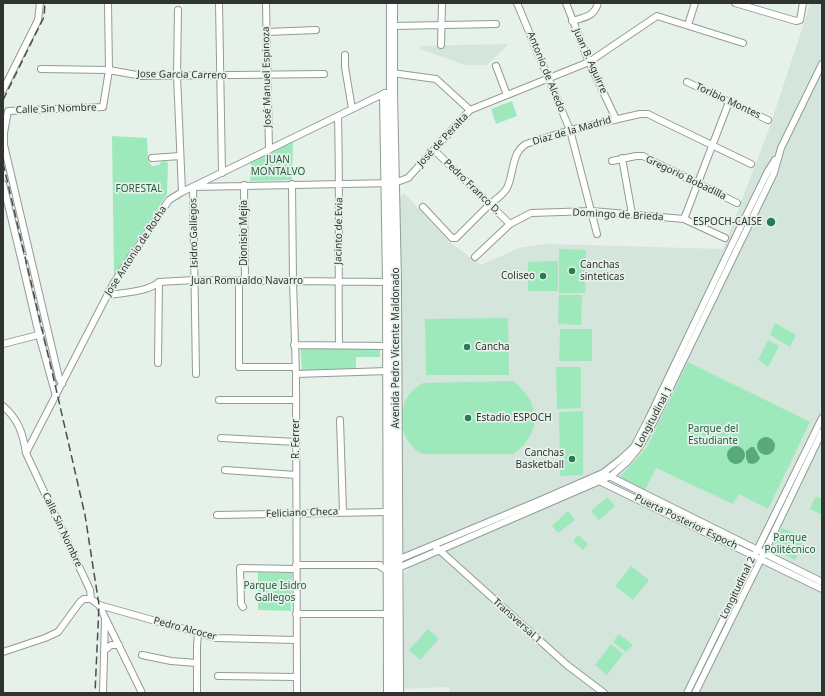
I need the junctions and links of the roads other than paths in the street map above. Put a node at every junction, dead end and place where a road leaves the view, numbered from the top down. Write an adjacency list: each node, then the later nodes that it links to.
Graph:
1 (40, 3): 37 (street)
2 (108, 3): 29 (street)
3 (219, 3): 33 (street)
4 (266, 3): 21 (street, José Manuel Espinoza)
5 (386, 3): 38 (main road, Avenida Pedro Vicente Maldonado)
6 (392, 3): 19 (main road, Avenida Pedro Vicente Maldonado)
7 (442, 3): 17 (street)
8 (517, 3): 35 (street, Antonio de Alcedo)
9 (566, 3): 15 (street, Juan B. Aguirre)
10 (598, 3): 15 (street)
11 (695, 3): 18 (street)
12 (735, 3): 13 (street)
13 (803, 3)
14 (178, 10): 32 (street)
15 (572, 21): 25 (street, Juan B. Aguirre)
16 (496, 24): 17 (street)
17 (441, 25): 19 (street); 23 (street)
18 (688, 25): 22 (street, José de Peralta); 25 (street, José de Peralta)
19 (392, 26): 30 (main road, Avenida Pedro Vicente Maldonado)
20 (316, 30): 21 (street)
21 (267, 32): 34 (street, José Manuel Espinoza)
22 (743, 43)
23 (441, 45)
24 (345, 55): 41 (street)
25 (589, 62): 35 (street, José de Peralta); 44 (street, Juan B. Aguirre)
26 (822, 64): 50 (street, Longitudinal 1)
27 (496, 66): 39 (street)
28 (41, 69): 29 (street, Jose Garcia Carrero)
29 (109, 70): 32 (street, Jose Garcia Carrero); 76 (street, Calle Sin Nombre)
30 (392, 73): 42 (street); 61 (main road, Avenida Pedro Vicente Maldonado)
31 (324, 74): 34 (street, Jose Garcia Carrero)
32 (177, 75): 33 (street, Jose Garcia Carrero); 51 (street)
33 (221, 76): 34 (street, Jose Garcia Carrero); 56 (street)
34 (268, 76): 48 (street, José Manuel Espinoza)
35 (548, 78): 39 (street, José de Peralta); 46 (street, Antonio de Alcedo)
36 (687, 82): 40 (street, Toribio Montes)
37 (3, 90)
38 (385, 93): 41 (street, Jose Antonio de Rocha); 61 (main road, Avenida Pedro Vicente Maldonado)
39 (507, 95): 42 (street, José de Peralta)
40 (729, 102): 45 (street, Toribio Montes); 47 (street)
41 (352, 109): 43 (street, Jose Antonio de Rocha)
42 (470, 110): 49 (street, José de Peralta)
43 (338, 116): 48 (street, Jose Antonio de Rocha); 60 (street, Jacinto de Evia)
44 (616, 119): 46 (street, Diaz de la Madrid); 47 (street, Diaz de la Madrid)
45 (768, 120)
46 (570, 130): 66 (street, Diaz de la Madrid); 68 (street, Antonio de Alcedo)
47 (712, 145): 55 (street, Diaz de la Madrid); 57 (street)
48 (269, 150): 56 (street, Jose Antonio de Rocha)
49 (434, 150): 61 (street, José de Peralta); 66 (street, Pedro Franco D.)
50 (779, 154): 106 (street, Longitudinal 1); 108 (street, Longitudinal 1)
51 (180, 156): 52 (street); 64 (street)
52 (152, 158)
53 (622, 158): 54 (street, Gregorio Bobadilla); 57 (street, Gregorio Bobadilla); 69 (street)
54 (612, 161)
55 (751, 164)
56 (222, 173): 63 (street, Jose Antonio de Rocha)
57 (698, 183): 65 (street, Gregorio Bobadilla); 70 (street)
58 (3, 184): 75 (street)
59 (292, 184): 60 (street, José de Peralta); 62 (street, José de Peralta); 79 (street, R. Ferrer)
60 (340, 184): 61 (street, José de Peralta); 81 (street, Jacinto de Evia)
61 (390, 184): 82 (main road, Avenida Pedro Vicente Maldonado); 119 (main road, Avenida Pedro Vicente Maldonado)
62 (244, 185): 63 (street, José de Peralta); 78 (street, Dionisio Mejía)
63 (193, 187): 64 (street, Jose Antonio de Rocha); 77 (street, Isidro Gallegos)
64 (182, 192): 83 (street, Jose Antonio de Rocha)
65 (737, 202)
66 (490, 204): 67 (street, Diaz de la Madrid); 71 (street, Pedro Franco D.)
67 (423, 207)
68 (592, 211): 69 (street, Domingo de Brieda); 71 (street, Domingo de Brieda); 72 (street, Antonio de Alcedo)
69 (632, 214): 70 (street, Domingo de Brieda)
70 (684, 219): 73 (street, Domingo de Brieda)
71 (510, 224): 74 (street, Domingo de Brieda)
72 (597, 234)
73 (725, 238)
74 (475, 257)
75 (21, 258): 76 (street); 85 (street)
76 (30, 258): 84 (street)
77 (195, 280): 78 (street, Juan Romualdo Navarro); 80 (street, Juan Romualdo Navarro); 93 (street, Isidro Gallegos)
78 (242, 280): 79 (street, Juan Romualdo Navarro); 91 (street, Dionisio Mejía)
79 (293, 281): 81 (street, Juan Romualdo Navarro); 87 (street, R. Ferrer)
80 (159, 282): 83 (street, Juan Romualdo Navarro); 90 (street)
81 (338, 282): 82 (street, Juan Romualdo Navarro); 88 (street, Jacinto de Evia)
82 (388, 282): 89 (main road, Avenida Pedro Vicente Maldonado)
83 (108, 295): 94 (street, Jose Antonio de Rocha)
84 (48, 333): 85 (street); 94 (street)
85 (39, 335): 86 (street); 95 (street)
86 (3, 344)
87 (294, 345): 88 (street); 91 (street, R. Ferrer)
88 (339, 345): 89 (street)
89 (388, 346): 92 (main road, Avenida Pedro Vicente Maldonado)
90 (158, 363)
91 (296, 371): 92 (street); 97 (street, R. Ferrer)
92 (388, 371): 112 (main road, Avenida Pedro Vicente Maldonado)
93 (196, 374)
94 (62, 384): 95 (street, Jose Antonio de Rocha)
95 (56, 396): 104 (street, Jose Antonio de Rocha)
96 (220, 400): 97 (street)
97 (296, 400): 103 (street, R. Ferrer)
98 (3, 406): 104 (street, Calle Sin Nombre)
99 (822, 418): 117 (street, Longitudinal 2)
100 (340, 420): 111 (street)
101 (822, 432): 118 (street, Longitudinal 2)
102 (220, 438): 103 (street)
103 (296, 442): 107 (street, R. Ferrer)
104 (26, 453): 123 (street, Calle Sin Nombre)
105 (225, 470): 107 (street)
106 (604, 473): 108 (street, Puerta Posterior Espoch); 109 (street, Longitudinal 1)
107 (296, 475): 113 (street, R. Ferrer)
108 (610, 476): 110 (street, Longitudinal 1); 117 (street, Puerta Posterior Espoch)
109 (592, 478): 110 (street, Puerta Posterior Espoch); 115 (street, Longitudinal 1)
110 (599, 481): 116 (street, Longitudinal 1); 117 (street, Puerta Posterior Espoch)
111 (343, 512): 112 (street, Feliciano Checa); 113 (street, Feliciano Checa)
112 (388, 512): 119 (main road, Avenida Pedro Vicente Maldonado)
113 (296, 514): 114 (street, Feliciano Checa); 120 (street, R. Ferrer)
114 (217, 515)
115 (433, 545): 116 (street, Transversal 1); 119 (street, Longitudinal 1)
116 (438, 550): 119 (street, Longitudinal 1); 146 (street, Transversal 1)
117 (755, 552): 118 (street, Puerta Posterior Espoch); 126 (street, Longitudinal 2)
118 (763, 556): 121 (street, Puerta Posterior Espoch); 122 (street, Puerta Posterior Espoch); 129 (street, Longitudinal 2)
119 (393, 566): 120 (street); 128 (main road, Avenida Pedro Vicente Maldonado); 145 (main road, Avenida Pedro Vicente Maldonado)
120 (296, 567): 125 (street); 127 (street, R. Ferrer)
121 (822, 582)
122 (822, 589)
123 (91, 599): 124 (street); 135 (street)
124 (99, 605): 130 (street); 131 (street, Pedro Alcocer)
125 (242, 607)
126 (726, 613): 129 (street); 147 (street, Longitudinal 2)
127 (296, 614): 128 (street); 132 (street, R. Ferrer)
128 (390, 614): 144 (main road, Avenida Pedro Vicente Maldonado)
129 (733, 616): 148 (street, Longitudinal 2)
130 (105, 618): 133 (street); 134 (street)
131 (198, 634): 132 (street, Pedro Alcocer); 137 (street)
132 (296, 640): 139 (street, R. Ferrer)
133 (119, 645): 134 (street); 141 (street)
134 (104, 651): 140 (street)
135 (3, 652)
136 (142, 655): 137 (street)
137 (197, 663): 142 (street)
138 (218, 676): 139 (street)
139 (297, 677): 143 (street, R. Ferrer)
140 (103, 693)
141 (142, 693)
142 (197, 693)
143 (296, 693)
144 (389, 693)
145 (398, 693)
146 (604, 693)
147 (687, 693)
148 (695, 693)

